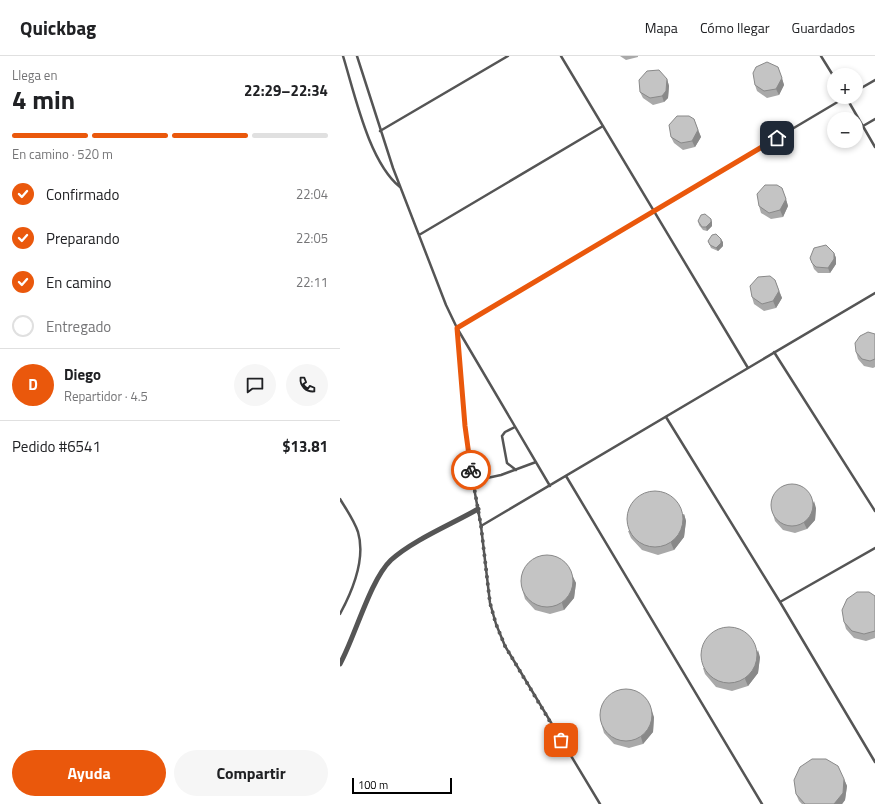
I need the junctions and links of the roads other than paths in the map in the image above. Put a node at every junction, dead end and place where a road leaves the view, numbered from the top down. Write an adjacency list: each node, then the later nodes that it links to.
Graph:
1 (343, 56): 15 (lane)
2 (357, 56): 13 (lane)
3 (508, 56): 13 (lane)
4 (561, 56): 11 (lane)
5 (821, 56): 6 (lane)
6 (828, 68)
7 (875, 80): 8 (lane)
8 (863, 87)
9 (834, 104): 16 (lane)
10 (875, 119): 12 (lane)
11 (603, 126): 16 (lane); 17 (lane)
12 (863, 126): 14 (lane)
13 (380, 131): 15 (lane)
14 (875, 147)
15 (401, 188): 17 (lane)
16 (655, 211): 19 (lane); 21 (lane)
17 (419, 235): 19 (lane)
18 (875, 293): 20 (lane)
19 (457, 328): 23 (lane); 30 (lane)
20 (774, 352): 21 (lane); 31 (lane)
21 (748, 368): 22 (lane)
22 (666, 417): 26 (lane); 34 (lane)
23 (515, 427): 24 (lane); 25 (lane)
24 (536, 462): 25 (lane); 28 (lane)
25 (516, 470): 27 (lane)
26 (566, 476): 28 (lane); 39 (lane)
27 (486, 478)
28 (550, 486): 32 (lane)
29 (340, 499): 35 (lane)
30 (478, 509): 32 (lane); 36 (street)
31 (875, 511)
32 (481, 526): 38 (lane)
33 (875, 548): 34 (lane)
34 (780, 602): 37 (lane)
35 (340, 614)
36 (340, 664)
37 (875, 762)
38 (600, 804)
39 (762, 804)

